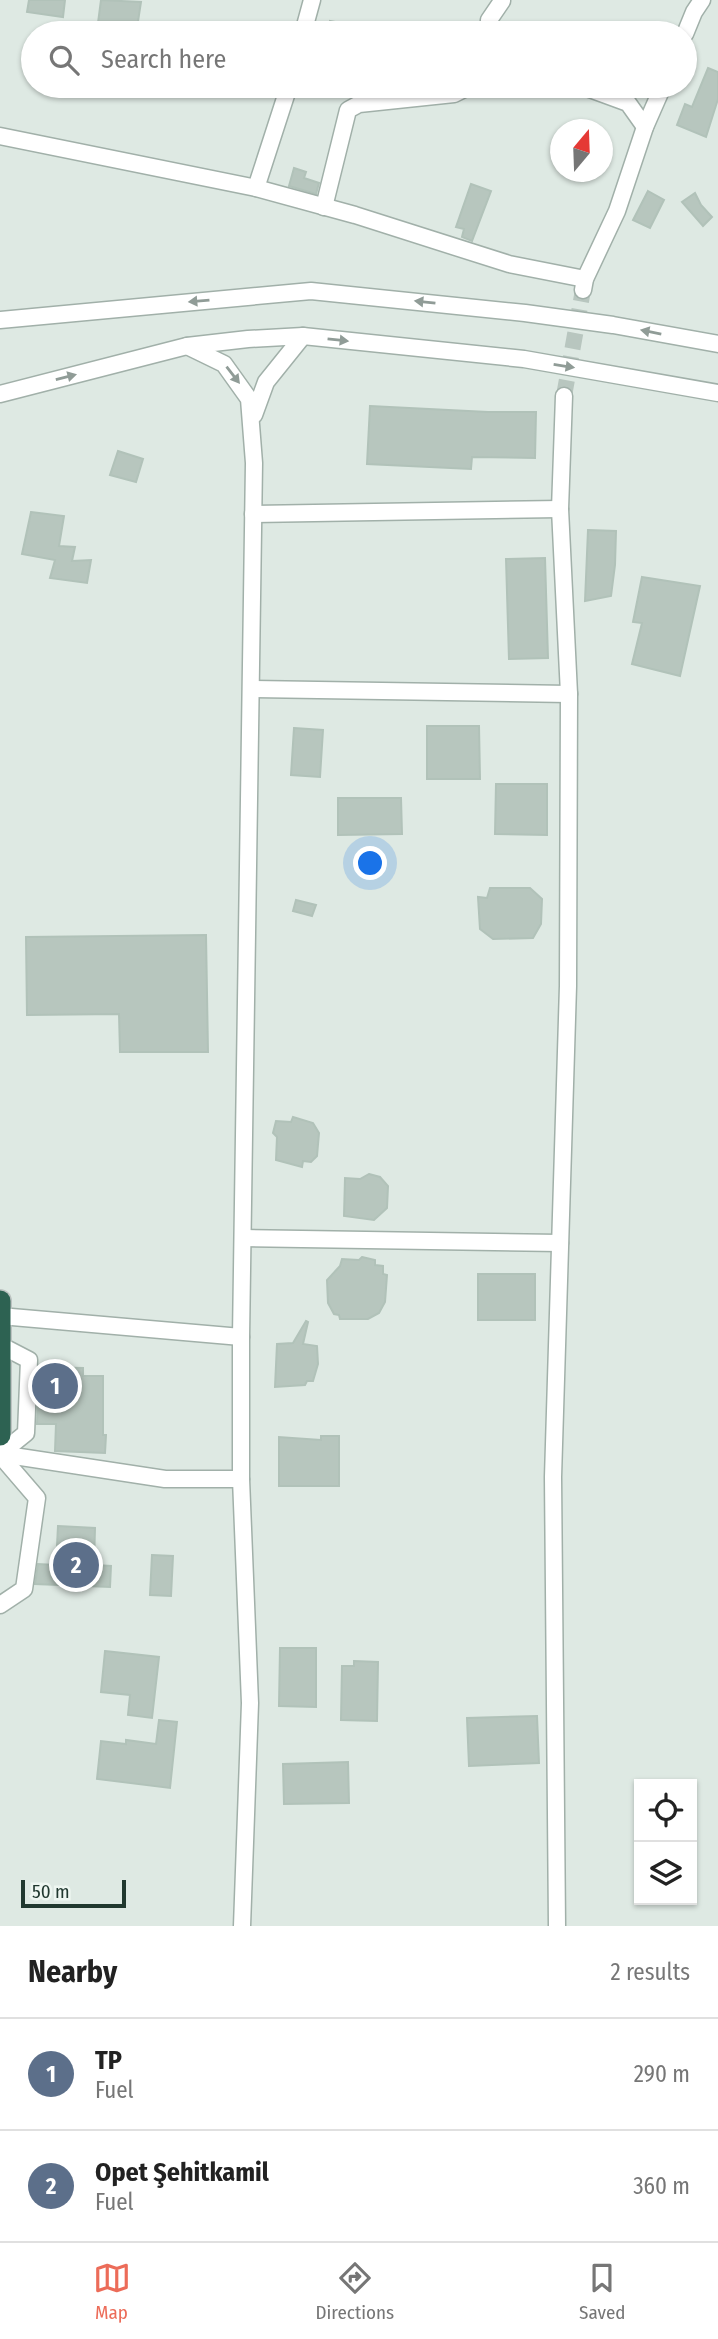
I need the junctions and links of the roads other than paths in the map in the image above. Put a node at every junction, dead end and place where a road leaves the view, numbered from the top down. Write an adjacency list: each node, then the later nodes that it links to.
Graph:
1 (312, 0): 4 (street)
2 (702, 0): 6 (street)
3 (502, 1): 5 (street)
4 (306, 21)
5 (489, 21)
6 (692, 21)
7 (285, 98): 13 (street)
8 (416, 98): 14 (street)
9 (614, 98): 11 (street)
10 (658, 98): 11 (street)
11 (645, 127): 14 (street)
12 (0, 136): 13 (street)
13 (256, 188): 14 (street)
14 (324, 207)
15 (0, 320): 17 (street, one-way to 15)
16 (303, 336): 18 (street); 19 (street, one-way to 19); 22 (street)
17 (718, 344)
18 (187, 346): 20 (street, one-way to 18); 22 (street, one-way to 22)
19 (718, 393)
20 (0, 394)
21 (564, 396): 23 (street)
22 (252, 425): 24 (street)
23 (560, 509): 24 (street); 26 (street)
24 (253, 514): 25 (street)
25 (252, 689): 26 (street); 27 (street)
26 (569, 695): 28 (street)
27 (243, 1238): 28 (street); 31 (street)
28 (560, 1243): 38 (street)
29 (0, 1301): 30 (highway)
30 (1, 1316): 31 (street); 32 (highway)
31 (241, 1337): 35 (street)
32 (2, 1346): 33 (highway); 34 (street)
33 (0, 1435)
34 (0, 1454): 35 (street); 36 (street)
35 (241, 1479): 37 (street)
36 (0, 1605)
37 (242, 1926)
38 (557, 1926)

